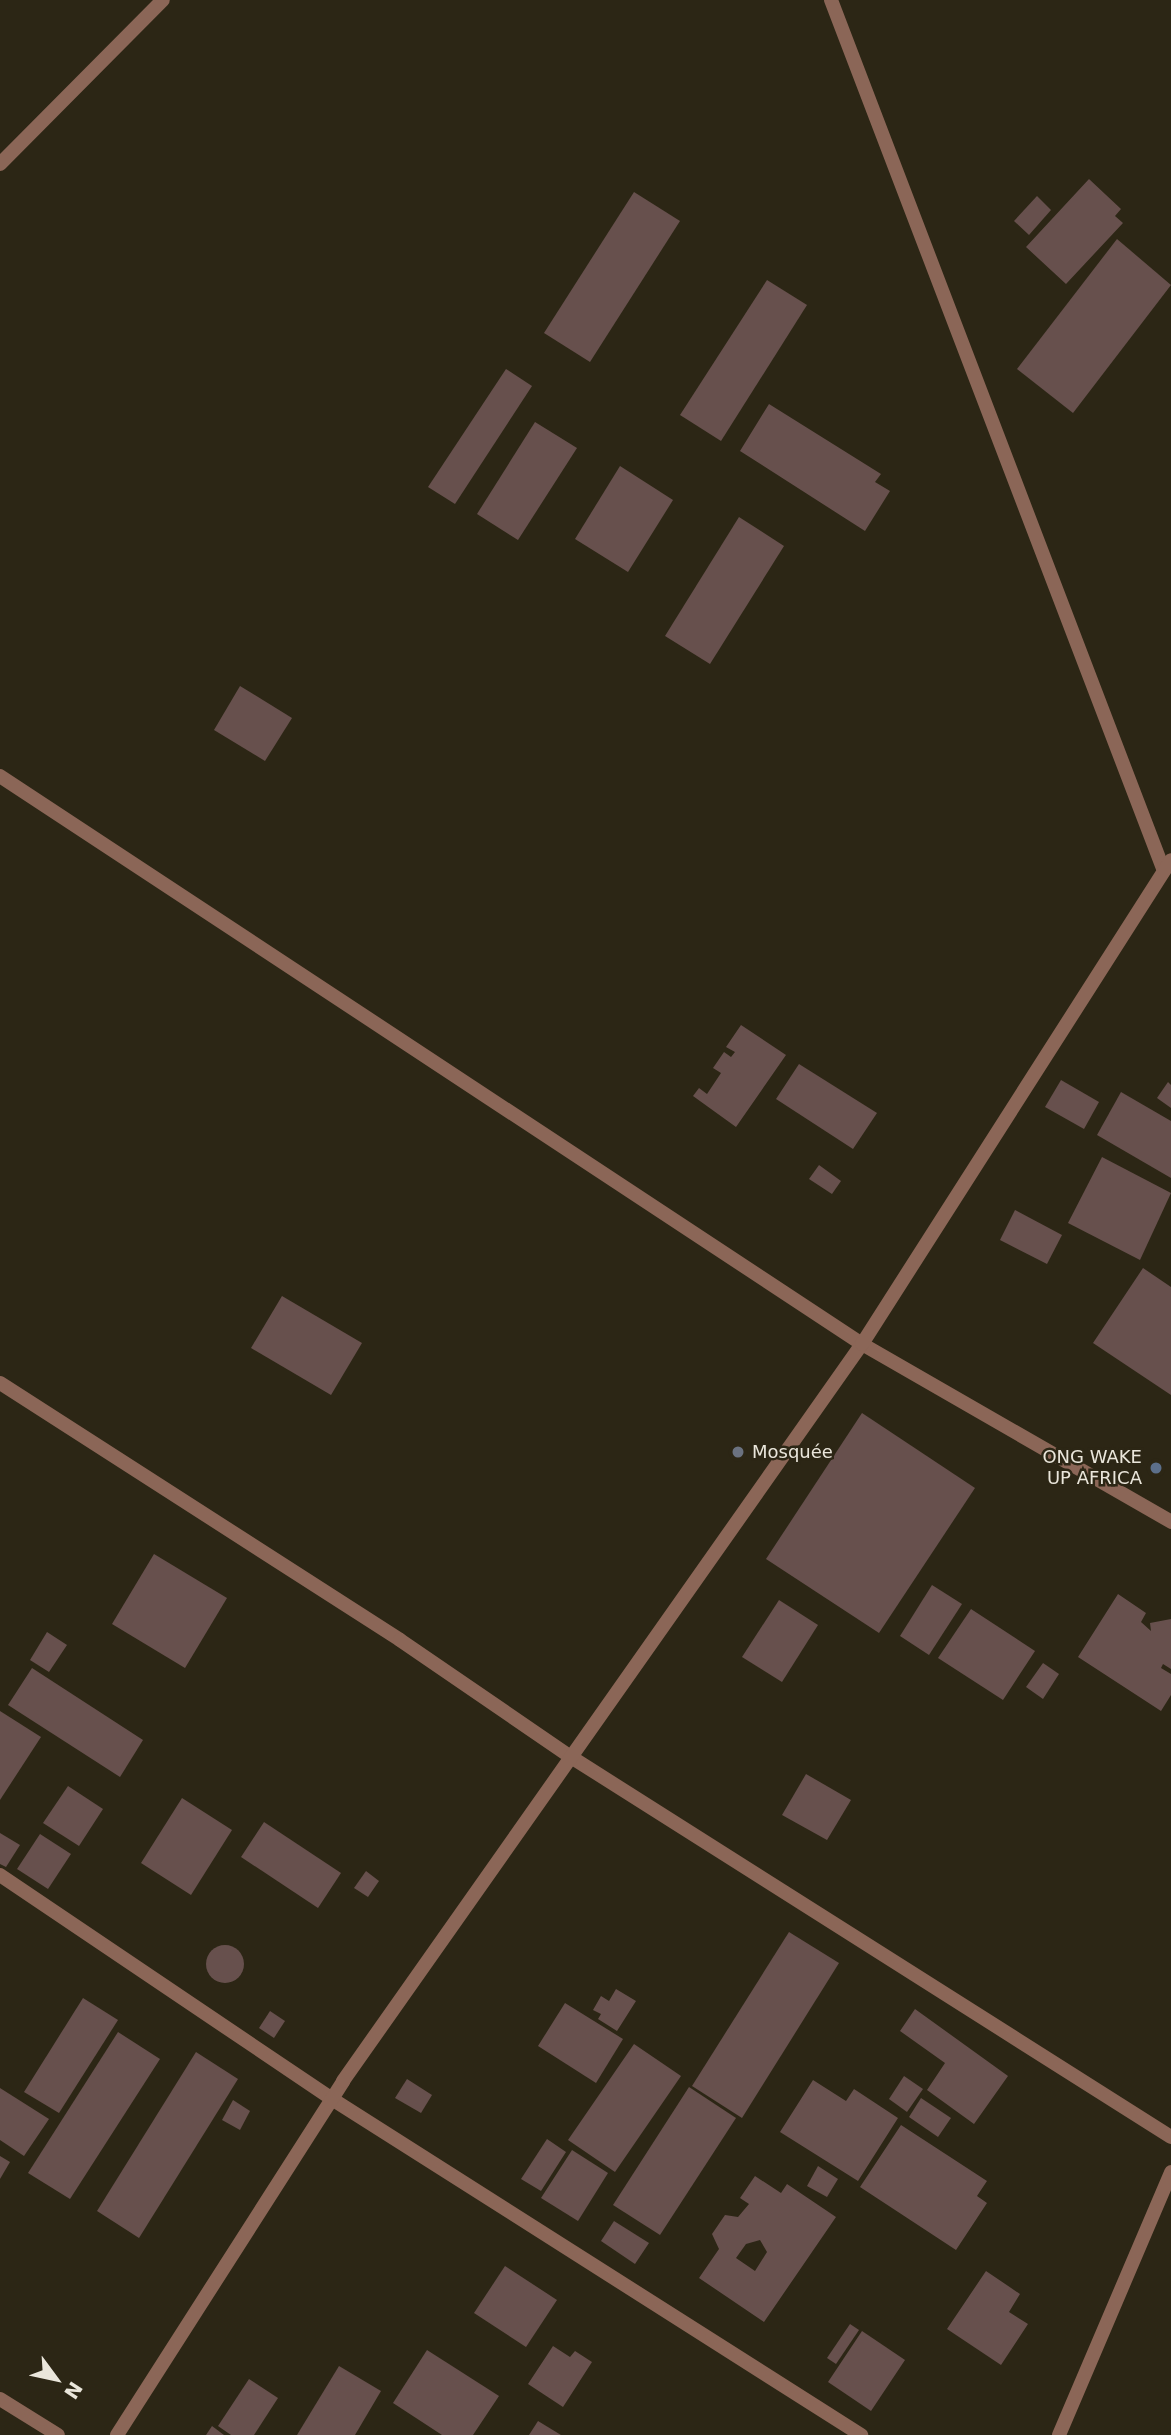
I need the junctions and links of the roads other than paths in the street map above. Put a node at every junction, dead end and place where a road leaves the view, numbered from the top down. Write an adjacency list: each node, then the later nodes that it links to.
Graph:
1 (163, 0): 3 (street)
2 (831, 0): 5 (street)
3 (0, 164)
4 (0, 776): 6 (street)
5 (1168, 865): 6 (street)
6 (862, 1344): 8 (street); 9 (street)
7 (0, 1383): 9 (street)
8 (1171, 1522)
9 (571, 1757): 11 (street); 12 (street)
10 (0, 1875): 11 (street)
11 (332, 2099): 16 (street); 17 (street)
12 (1171, 2137)
13 (1171, 2172): 18 (street)
14 (0, 2399): 15 (street)
15 (58, 2435)
16 (117, 2435)
17 (861, 2435)
18 (1059, 2435)

